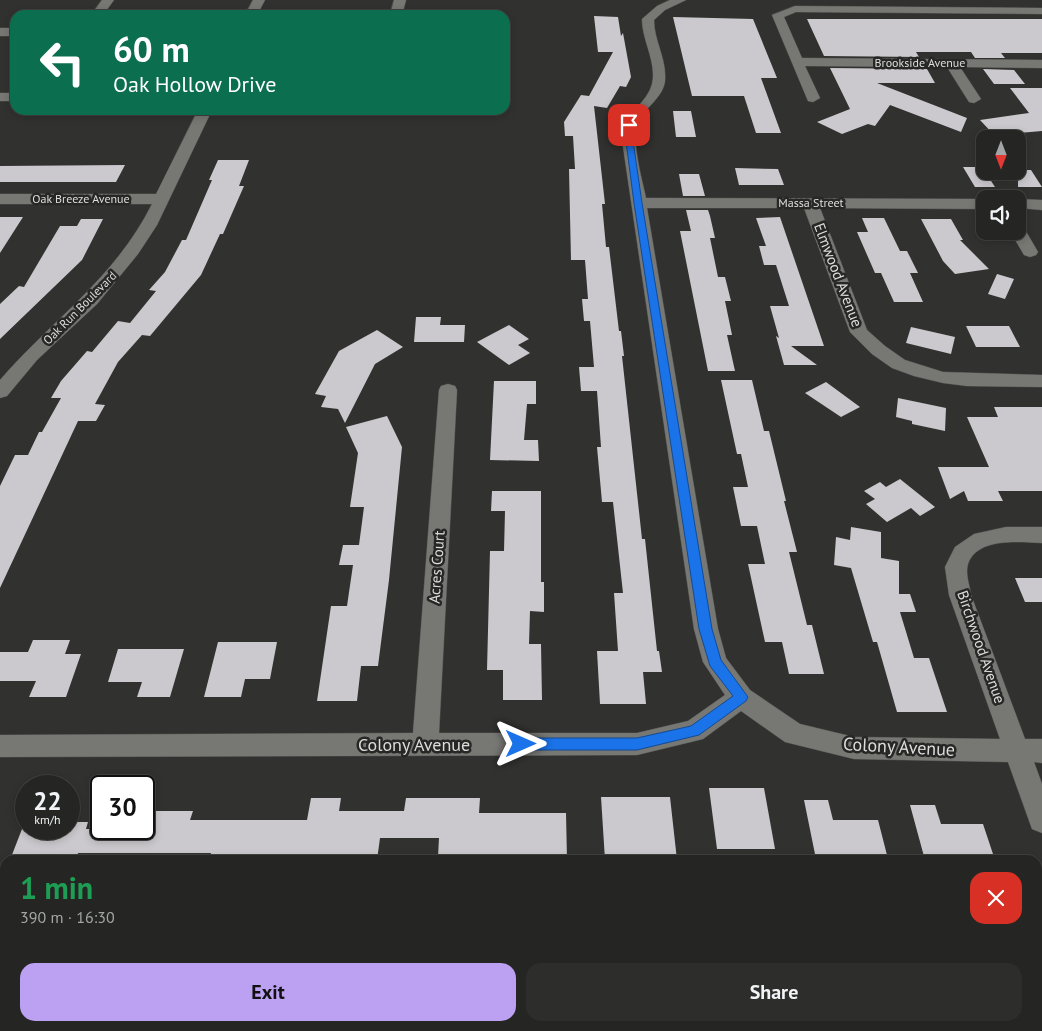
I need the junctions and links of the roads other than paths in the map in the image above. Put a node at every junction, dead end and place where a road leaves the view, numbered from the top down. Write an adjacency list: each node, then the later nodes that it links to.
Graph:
1 (680, 0): 11 (street)
2 (1042, 11): 3 (street)
3 (798, 62): 4 (street, Brookside Avenue); 6 (street)
4 (951, 63): 5 (street, Brookside Avenue); 7 (street)
5 (1042, 64)
6 (813, 98)
7 (974, 99)
8 (203, 115): 10 (street, Oak Run Boulevard)
9 (0, 199): 10 (street, Oak Breeze Avenue)
10 (161, 199): 20 (street, Oak Run Boulevard)
11 (638, 203): 12 (street, Massa Street); 22 (street)
12 (810, 203): 13 (street, Massa Street); 18 (street, Elmwood Avenue)
13 (976, 204)
14 (1026, 204): 15 (street)
15 (1042, 205)
16 (1023, 240): 17 (street)
17 (1030, 252)
18 (1042, 381)
19 (448, 390): 23 (street, Acres Court)
20 (0, 392)
21 (1042, 535): 25 (street, Birchwood Avenue)
22 (742, 697): 23 (street, Colony Avenue); 25 (street, Colony Avenue)
23 (425, 745): 24 (street, Colony Avenue)
24 (0, 746)
25 (1030, 751): 26 (street, Birchwood Avenue)
26 (1042, 820)

